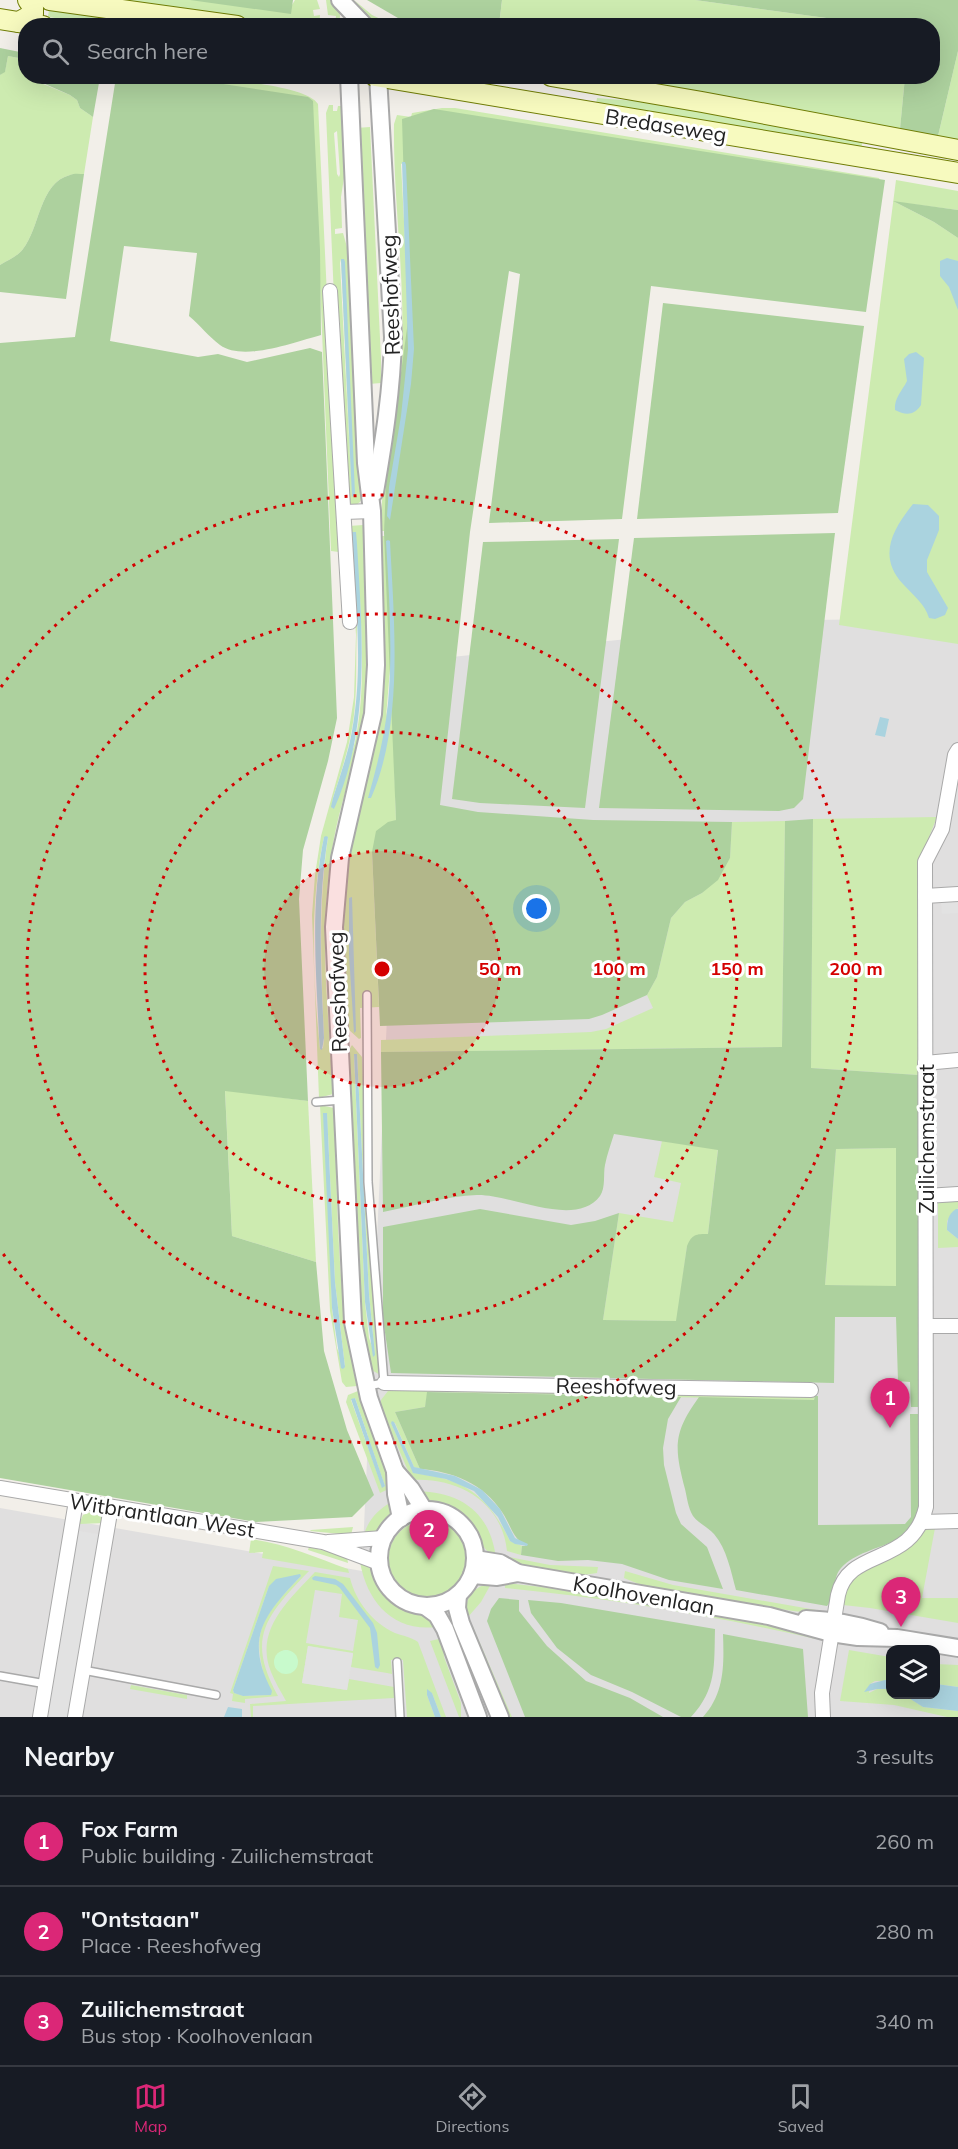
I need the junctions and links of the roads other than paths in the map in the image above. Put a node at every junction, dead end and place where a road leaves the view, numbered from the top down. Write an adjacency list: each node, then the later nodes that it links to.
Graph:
1 (28, 0): 6 (main road)
2 (50, 0): 4 (main road)
3 (344, 4): 5 (street)
4 (179, 18)
5 (357, 18)
6 (9, 20)
7 (350, 84): 16 (street, Reeshofweg)
8 (377, 84): 16 (street, Reeshofweg)
9 (420, 84): 13 (main road, Bredaseweg)
10 (597, 84): 11 (main road, Bredaseweg)
11 (900, 140): 12 (main road, Bredaseweg); 13 (main road)
12 (958, 150)
13 (894, 162): 14 (main road, Bredaseweg)
14 (958, 173)
15 (330, 291): 17 (street)
16 (372, 511): 17 (street); 25 (street, Reeshofweg)
17 (344, 512): 18 (street)
18 (350, 622)
19 (958, 750): 21 (street, Zuilichemstraat)
20 (958, 894): 21 (street)
21 (925, 896): 24 (street, Zuilichemstraat)
22 (367, 995): 31 (lane)
23 (958, 1060): 24 (street)
24 (925, 1063): 28 (street, Zuilichemstraat)
25 (342, 1100): 26 (lane); 32 (street, Reeshofweg)
26 (315, 1102)
27 (958, 1194): 28 (street)
28 (926, 1196): 29 (street, Zuilichemstraat)
29 (927, 1326): 30 (street); 41 (street, Zuilichemstraat)
30 (958, 1326)
31 (384, 1383): 32 (lane); 33 (street, Reeshofweg)
32 (366, 1387): 34 (street, Reeshofweg)
33 (811, 1390)
34 (395, 1471): 38 (street, Reeshofweg); 39 (street, Reeshofweg)
35 (0, 1488): 36 (street, Witbrantlaan West)
36 (76, 1501): 37 (street, Witbrantlaan West); 53 (street)
37 (111, 1507): 43 (street, Witbrantlaan West); 51 (street)
38 (424, 1510): 39 (street); 45 (street)
39 (400, 1518): 42 (street)
40 (958, 1521): 41 (street)
41 (923, 1522): 48 (street)
42 (383, 1538): 43 (street, Witbrantlaan West); 44 (street)
43 (323, 1542): 44 (street, Witbrantlaan West)
44 (378, 1563): 47 (street)
45 (474, 1567): 46 (street); 48 (street, Koolhovenlaan)
46 (458, 1595): 47 (street); 59 (street)
47 (426, 1607): 58 (street)
48 (832, 1627): 49 (street, Koolhovenlaan); 60 (street)
49 (958, 1648)
50 (397, 1662): 57 (lane)
51 (83, 1671): 54 (lane); 56 (street)
52 (0, 1676): 53 (lane)
53 (46, 1684): 55 (street)
54 (216, 1695)
55 (40, 1717)
56 (75, 1717)
57 (400, 1717)
58 (478, 1717)
59 (500, 1717)
60 (823, 1717)

